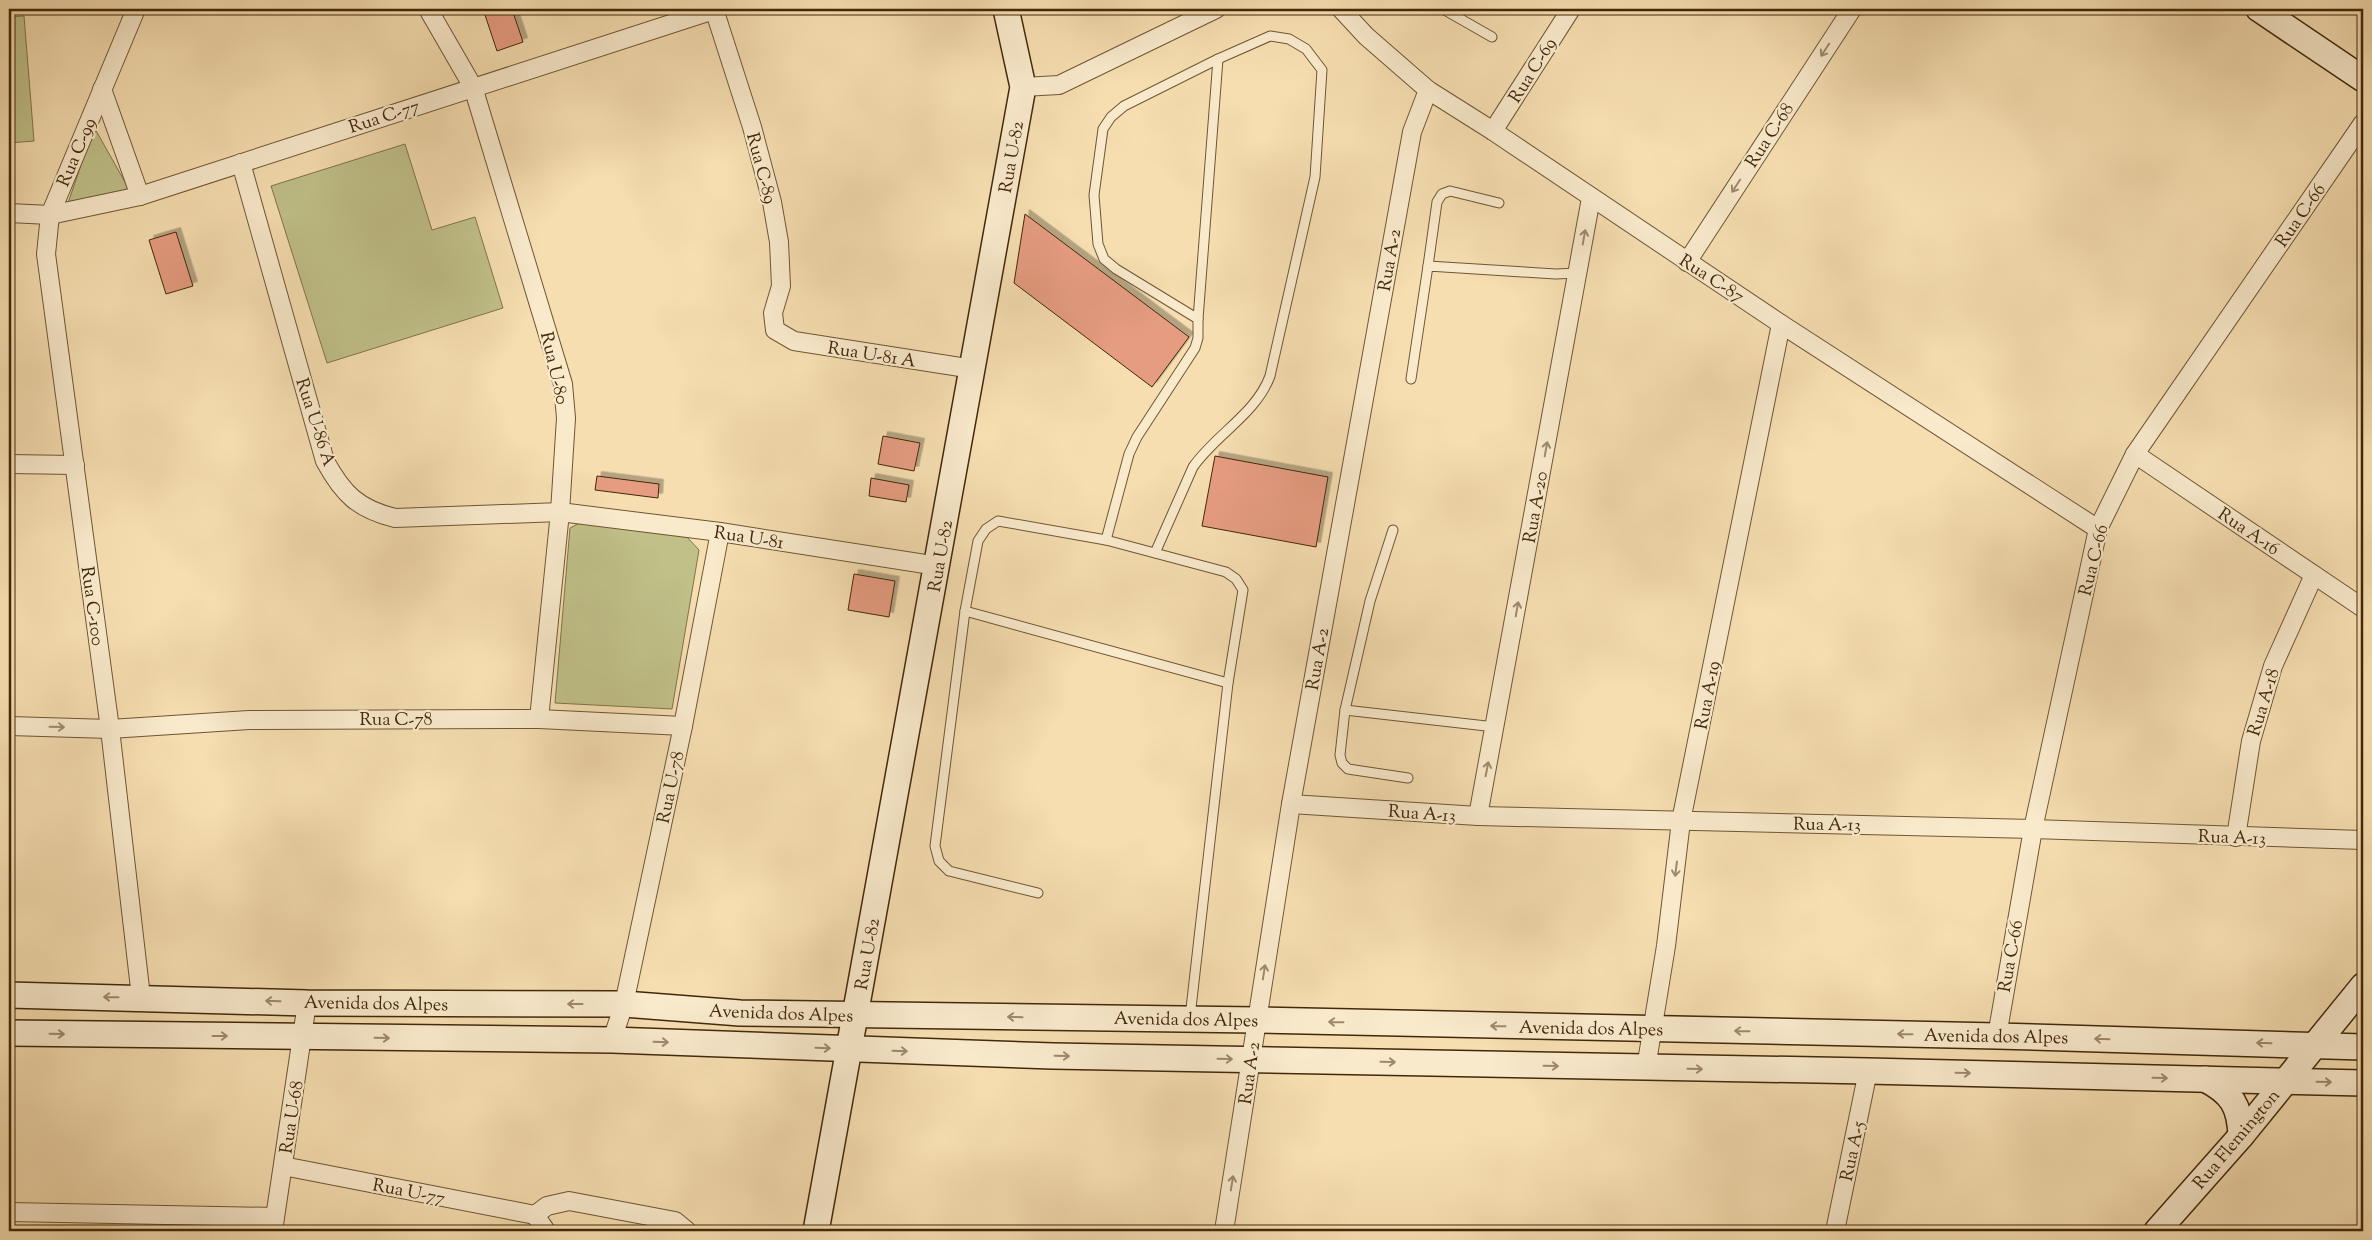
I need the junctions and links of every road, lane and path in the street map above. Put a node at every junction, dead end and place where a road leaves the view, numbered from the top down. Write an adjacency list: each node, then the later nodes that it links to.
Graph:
1 (136, 9): 16 (street, Rua C-99)
2 (428, 9): 14 (street, Rua U-80)
3 (715, 9): 14 (street, Rua C-77); 31 (street, Rua C-89)
4 (1006, 9): 15 (main road)
5 (1216, 9): 15 (street)
6 (1341, 9): 17 (street, Rua C-87)
7 (1443, 9): 11 (lane)
8 (1571, 9): 19 (street, Rua C-69)
9 (1852, 9): 26 (street, Rua C-68, one-way to 26)
10 (2259, 9): 13 (main road)
11 (1492, 37)
12 (1218, 60): 29 (lane); 29 (lane); 42 (lane)
13 (2363, 79)
14 (473, 87): 20 (street, Rua C-77); 37 (street, Rua U-80)
15 (1023, 87): 32 (main road, Rua U-82)
16 (102, 90): 21 (street, Rua C-99); 25 (street, Rua C-99)
17 (1428, 90): 19 (street, Rua C-87); 55 (street, Rua A-2)
18 (2363, 123): 34 (street, Rua C-66)
19 (1493, 131): 22 (street, Rua C-87)
20 (240, 163): 21 (street, Rua C-77); 37 (street, Rua U-86 A)
21 (140, 196): 25 (street, Rua C-77)
22 (1591, 198): 26 (street, Rua C-87); 28 (street, Rua A-20, one-way to 22)
23 (1499, 203): 27 (lane)
24 (9, 212): 25 (street, Rua C-77)
25 (50, 215): 36 (street, Rua C-100)
26 (1687, 262): 30 (street, Rua C-87)
27 (1428, 266): 28 (lane); 33 (lane)
28 (1578, 273): 52 (street, Rua A-20, one-way to 28)
29 (1198, 319): 41 (lane)
30 (1780, 324): 38 (street, Rua C-87); 57 (street, Rua A-19)
31 (775, 330): 32 (street, Rua U-81 A)
32 (973, 369): 43 (main road, Rua U-82)
33 (1411, 379)
34 (2135, 454): 38 (street, Rua C-66); 44 (street, Rua A-16)
35 (9, 464): 36 (street)
36 (75, 465): 53 (street, Rua C-100)
37 (560, 512): 40 (street, Rua U-81); 49 (street, Rua U-80)
38 (2098, 529): 58 (street, Rua C-66)
39 (1393, 530): 48 (lane)
40 (720, 532): 43 (street, Rua U-81); 51 (street, Rua U-78)
41 (1106, 540): 42 (lane); 46 (lane)
42 (1155, 553): 47 (lane)
43 (938, 566): 67 (main road, Rua U-82)
44 (2314, 575): 45 (street, Rua A-16); 59 (street, Rua A-18)
45 (2363, 608)
46 (965, 611): 47 (lane); 61 (lane)
47 (1228, 683): 68 (lane)
48 (1345, 710): 52 (lane); 54 (lane)
49 (539, 719): 51 (street, Rua C-78); 53 (street, Rua C-78)
50 (9, 726): 53 (street, Rua C-78, one-way to 53)
51 (683, 726): 66 (street, Rua U-78)
52 (1495, 727): 56 (street, Rua A-20, one-way to 52)
53 (110, 729): 64 (street, Rua C-100)
54 (1408, 778)
55 (1291, 804): 56 (street, Rua A-13); 69 (street, Rua A-2, one-way to 55)
56 (1478, 816): 57 (street, Rua A-13)
57 (1682, 821): 58 (street, Rua A-13); 70 (street, Rua A-19, one-way to 70)
58 (2032, 829): 59 (street, Rua A-13); 72 (street, Rua C-66)
59 (2236, 837): 60 (street, Rua A-13)
60 (2363, 840)
61 (1038, 893)
62 (2363, 986): 75 (main road, Rua Flemington)
63 (9, 995): 64 (main road, Avenida dos Alpes, one-way to 63)
64 (141, 997): 65 (main road, Avenida dos Alpes, one-way to 64)
65 (307, 1002): 66 (main road, Avenida dos Alpes, one-way to 65); 73 (street, Rua U-68)
66 (624, 1004): 67 (main road, Avenida dos Alpes); 74 (street, Rua U-78)
67 (856, 1016): 68 (main road, Avenida dos Alpes, one-way to 67); 77 (main road, Rua U-82)
68 (1189, 1020): 69 (main road, Avenida dos Alpes)
69 (1256, 1020): 70 (main road, Avenida dos Alpes, one-way to 69); 78 (street, Rua A-2)
70 (1652, 1030): 72 (main road, Avenida dos Alpes, one-way to 70); 79 (street, Rua A-19)
71 (9, 1033): 73 (main road, Avenida dos Alpes, one-way to 73)
72 (1997, 1036): 75 (main road, Avenida dos Alpes, one-way to 72)
73 (303, 1037): 74 (main road, Avenida dos Alpes, one-way to 74); 85 (street, Rua U-68)
74 (612, 1040): 77 (main road, Avenida dos Alpes, one-way to 77)
75 (2313, 1045): 76 (main road, Avenida dos Alpes); 82 (main road, Rua Flemington)
76 (2363, 1047)
77 (851, 1050): 78 (main road, Avenida dos Alpes, one-way to 78); 91 (main road, Rua U-82)
78 (1252, 1059): 79 (main road, Avenida dos Alpes, one-way to 79); 92 (street, Rua A-2, one-way to 78)
79 (1646, 1068): 80 (main road, Avenida dos Alpes, one-way to 80)
80 (1868, 1071): 81 (main road, Avenida dos Alpes, one-way to 81); 93 (street, Rua A-5)
81 (2205, 1080): 82 (main road, Avenida dos Alpes); 84 (main road)
82 (2285, 1081): 83 (main road, Avenida dos Alpes, one-way to 83); 84 (main road, Rua Flemington)
83 (2363, 1083)
84 (2241, 1136): 94 (main road, Rua Flemington)
85 (284, 1166): 87 (street, Rua U-77); 88 (street, Rua U-68)
86 (9, 1212): 88 (street)
87 (534, 1215): 89 (street); 90 (street)
88 (274, 1224)
89 (546, 1231)
90 (687, 1231)
91 (816, 1231)
92 (1224, 1231)
93 (1835, 1231)
94 (2157, 1231)

